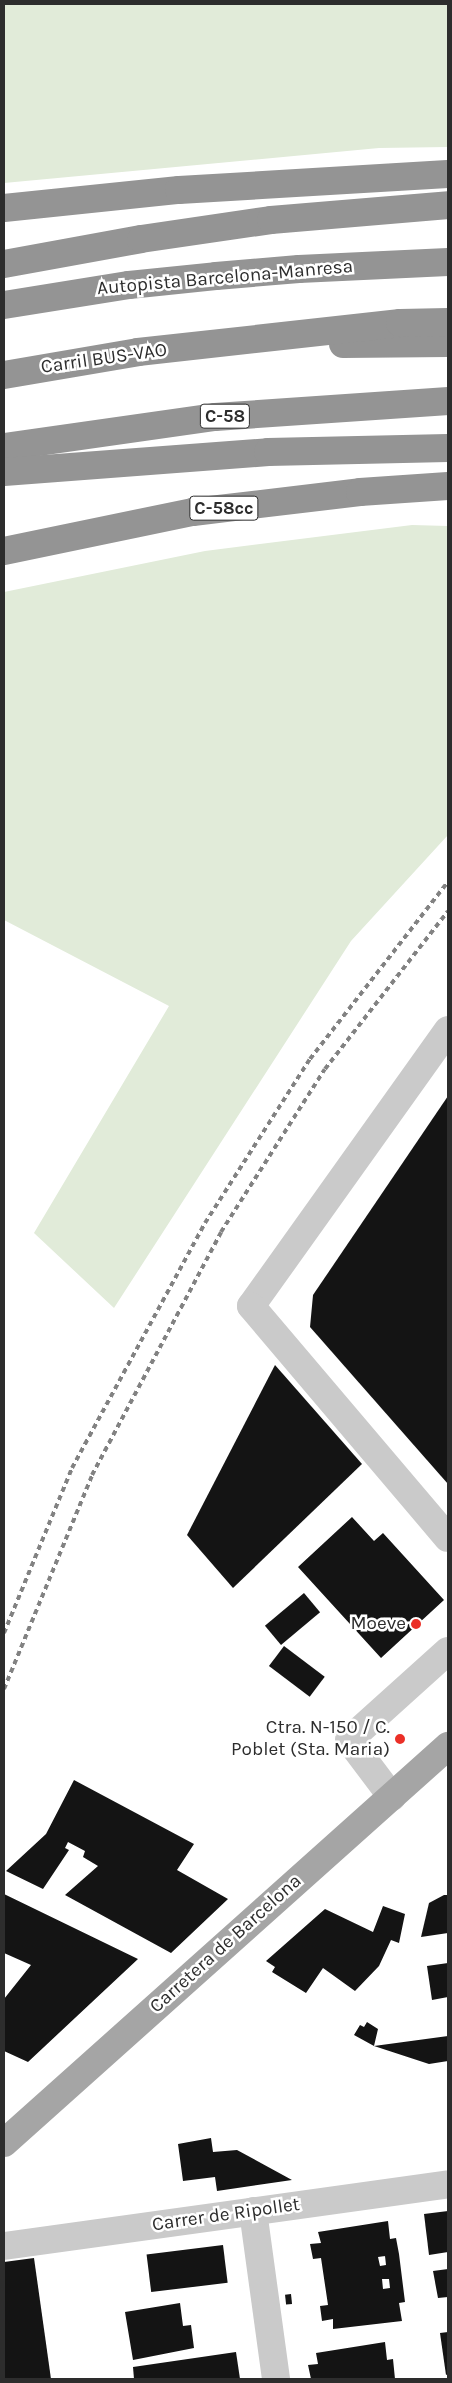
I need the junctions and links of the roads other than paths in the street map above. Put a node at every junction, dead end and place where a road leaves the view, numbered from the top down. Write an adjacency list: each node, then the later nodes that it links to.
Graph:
1 (448, 174): 3 (highway)
2 (448, 205): 5 (highway)
3 (4, 208)
4 (448, 262): 6 (highway, Autopista Barcelona-Manresa)
5 (4, 264)
6 (4, 306)
7 (448, 322): 9 (highway)
8 (448, 343): 9 (highway)
9 (204, 345): 10 (highway, Carril BUS-VAO)
10 (4, 374)
11 (448, 401): 12 (highway, C-58)
12 (4, 447)
13 (448, 448): 14 (highway)
14 (4, 472)
15 (448, 486): 16 (highway, C-58cc)
16 (4, 551)
17 (448, 1030): 18 (street)
18 (448, 1538)
19 (448, 1650): 21 (street)
20 (448, 1746): 21 (main road, Carretera de Barcelona)
21 (392, 1796): 22 (main road, Carretera de Barcelona)
22 (4, 2143)
23 (448, 2184): 24 (street, Carrer de Ripollet)
24 (253, 2211): 25 (street, Carrer de Ripollet); 26 (street)
25 (4, 2246)
26 (276, 2379)

